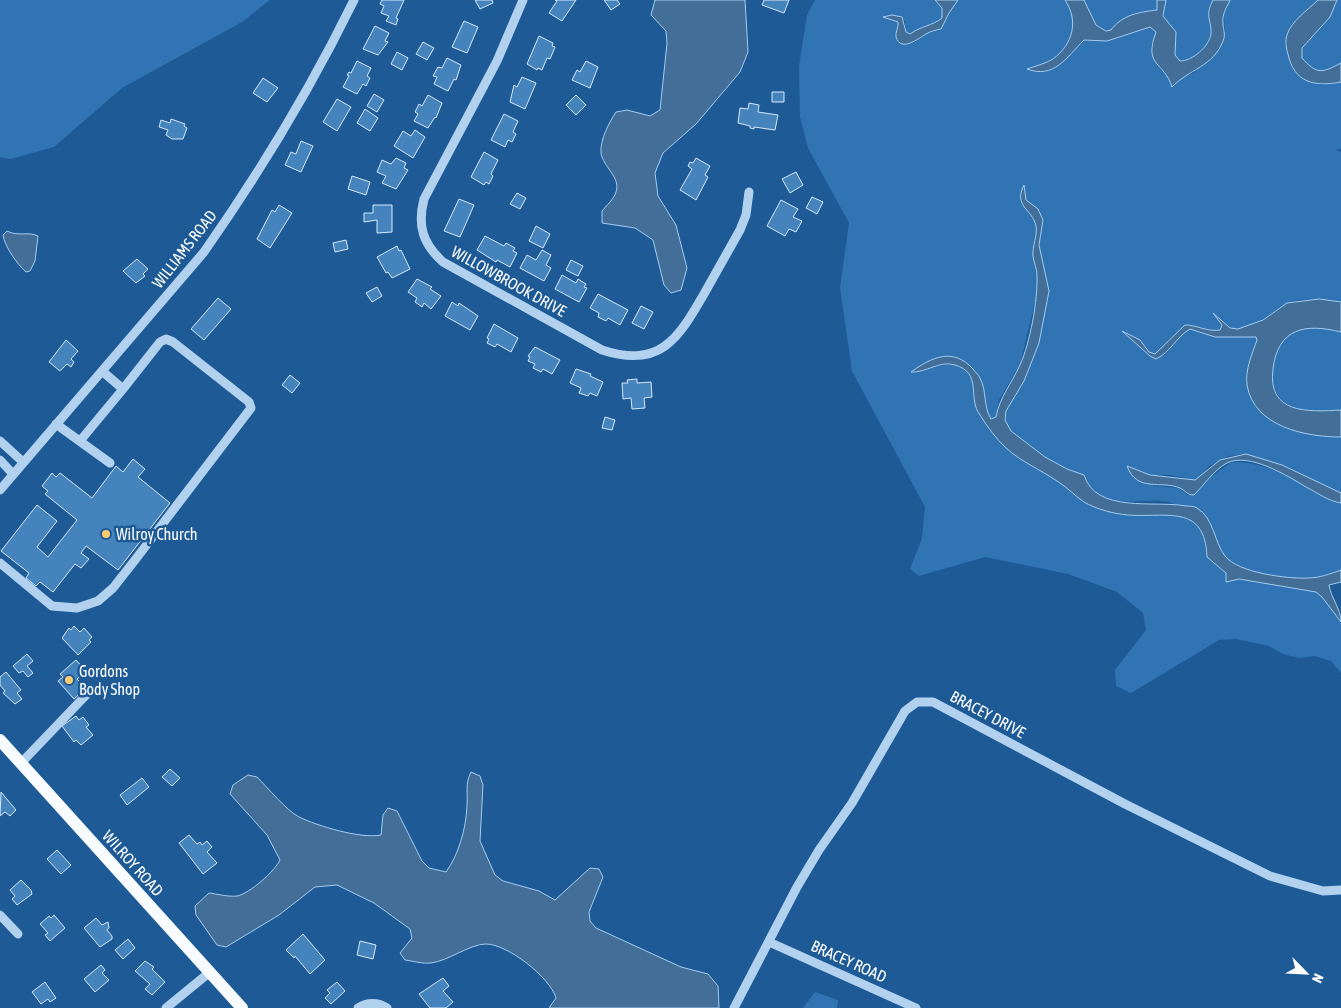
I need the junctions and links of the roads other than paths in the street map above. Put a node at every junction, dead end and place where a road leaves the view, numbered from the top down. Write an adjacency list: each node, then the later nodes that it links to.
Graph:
1 (354, 0): 4 (street, WILLIAMS ROAD)
2 (523, 0): 3 (street, WILLOWBROOK DRIVE)
3 (749, 192)
4 (102, 371): 5 (street); 6 (street, WILLIAMS ROAD)
5 (123, 389): 8 (street); 14 (street)
6 (56, 424): 8 (street); 10 (street, WILLIAMS ROAD)
7 (0, 441): 10 (street)
8 (80, 441): 11 (street)
9 (0, 460): 12 (street)
10 (23, 462): 12 (street, WILLIAMS ROAD)
11 (110, 463)
12 (13, 474): 13 (street, WILLIAMS ROAD)
13 (0, 490)
14 (0, 563)
15 (90, 691): 17 (street)
16 (0, 740): 17 (main road, WILROY ROAD)
17 (21, 763): 22 (main road, WILROY ROAD)
18 (1341, 890): 21 (street, BRACEY DRIVE)
19 (0, 915): 20 (street)
20 (18, 934)
21 (769, 942): 27 (street, BRACEY DRIVE); 28 (street, BRACEY ROAD)
22 (210, 972): 23 (street); 24 (main road, WILROY ROAD)
23 (166, 1008)
24 (242, 1008)
25 (358, 1008): 26 (street)
26 (386, 1008)
27 (734, 1008)
28 (916, 1008)

